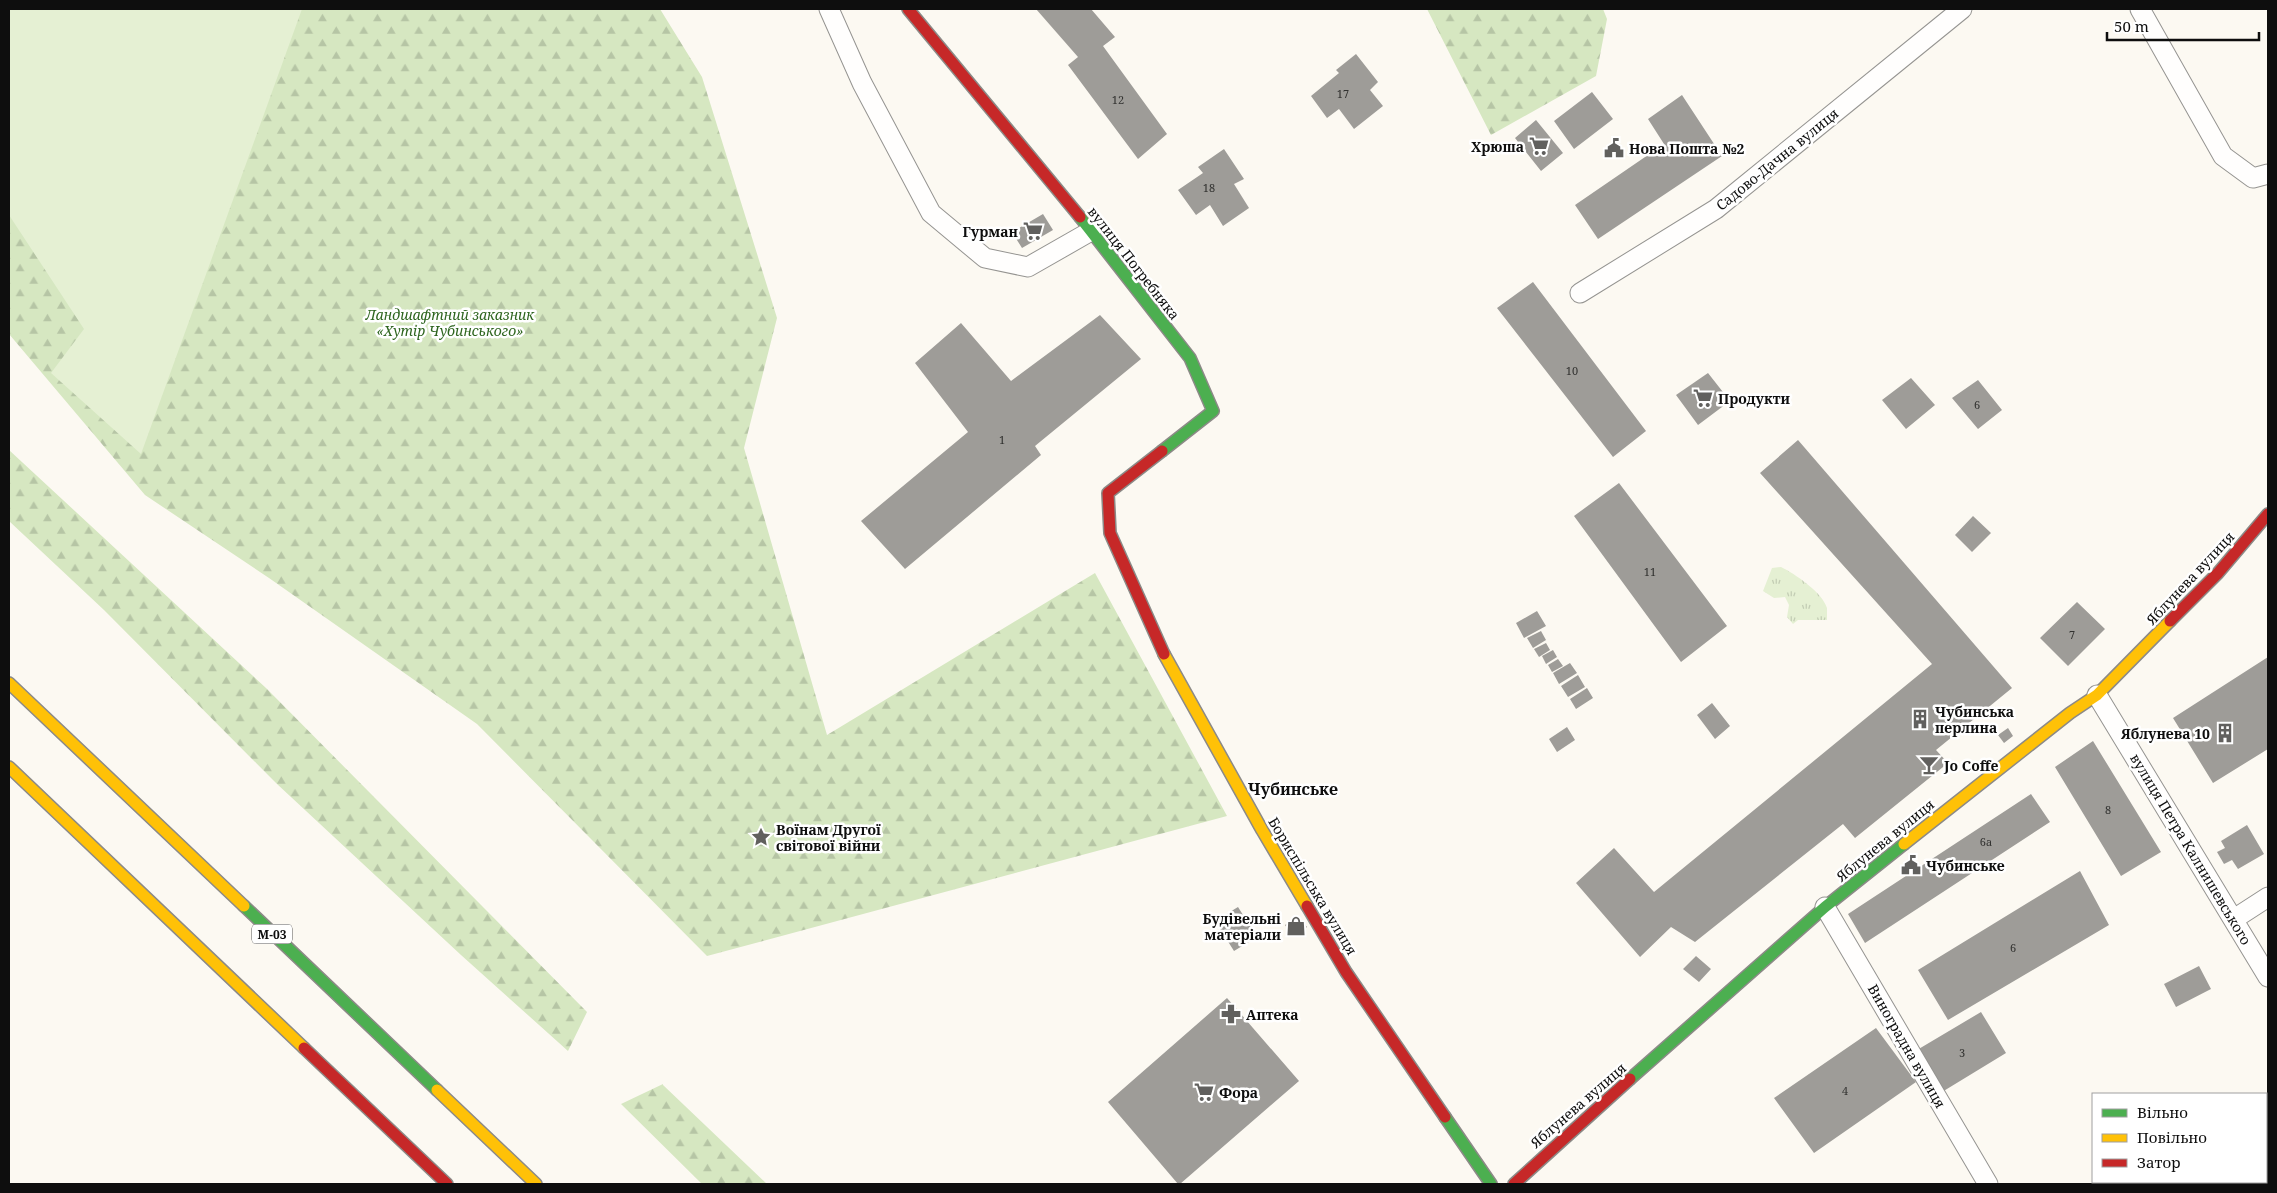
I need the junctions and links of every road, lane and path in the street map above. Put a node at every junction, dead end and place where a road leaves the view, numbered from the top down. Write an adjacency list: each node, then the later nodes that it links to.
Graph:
1 (829, 9): 6 (street)
2 (908, 9): 6 (main road, вулиця Погребняка)
3 (1962, 9): 7 (street, Садово-Дачна вулиця)
4 (2140, 9): 5 (street)
5 (2268, 174)
6 (1091, 231): 9 (main road, вулиця Погребняка)
7 (1580, 293)
8 (2268, 514): 11 (main road, Яблунева вулиця)
9 (1110, 533): 19 (main road, Бориспільська вулиця)
10 (9, 683): 18 (main road, М-03)
11 (2098, 695): 14 (main road, Яблунева вулиця); 15 (street, вулиця Петра Калнишевського)
12 (9, 767): 17 (main road)
13 (2268, 897): 15 (street)
14 (1825, 907): 20 (main road, Яблунева вулиця); 21 (street, Виноградна вулиця)
15 (2234, 919): 16 (street, вулиця Петра Калнишевського)
16 (2268, 978)
17 (447, 1184)
18 (536, 1184)
19 (1491, 1184)
20 (1514, 1184)
21 (1988, 1184)

